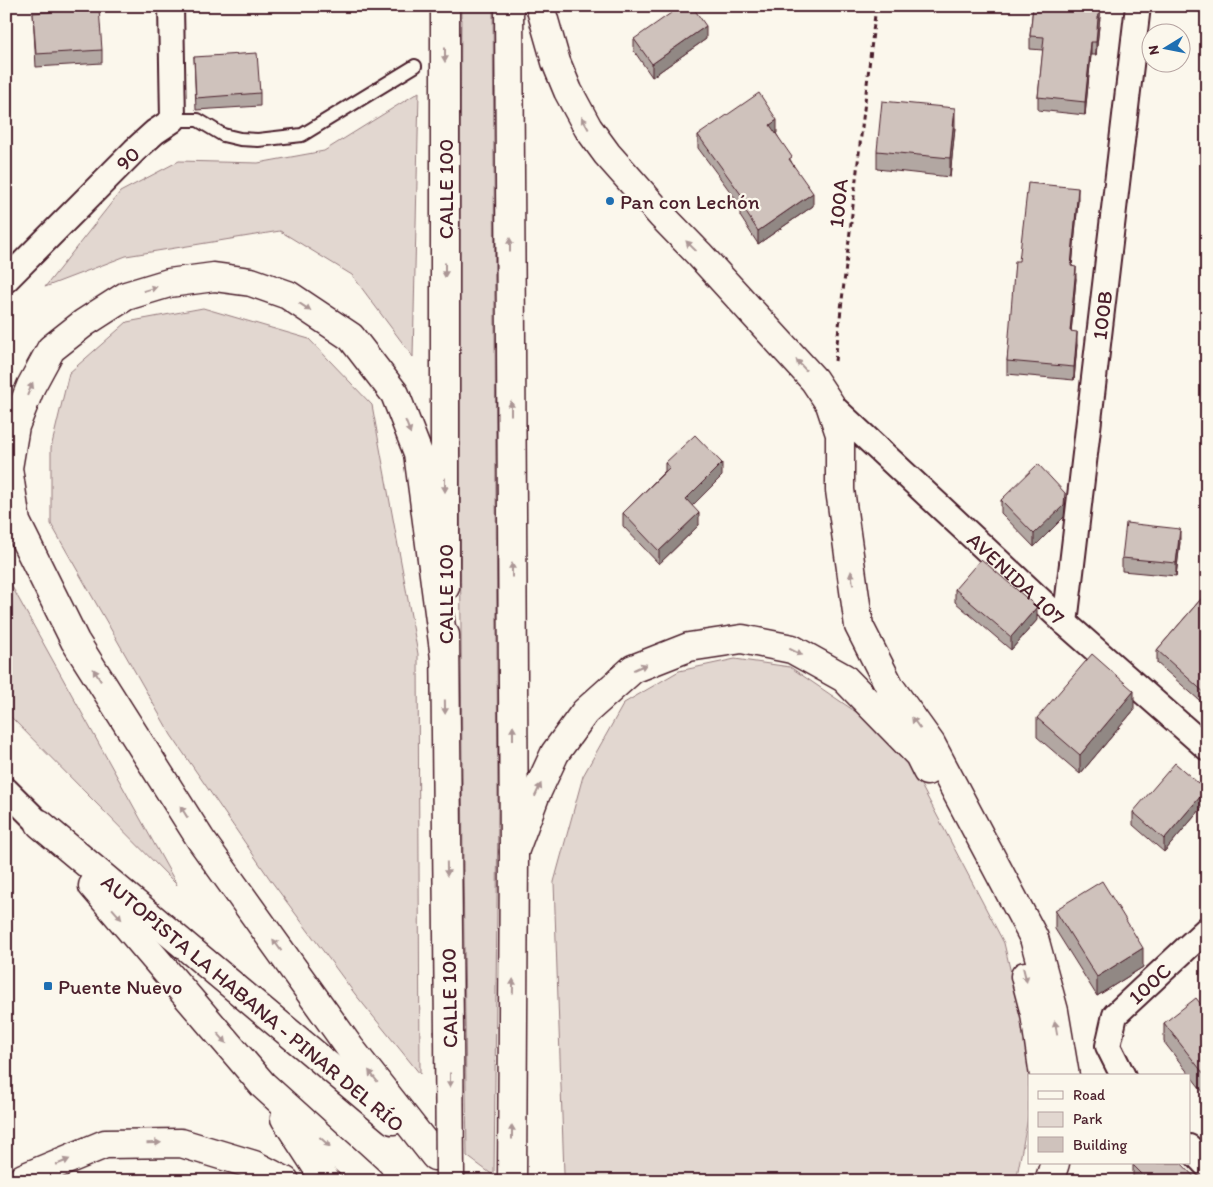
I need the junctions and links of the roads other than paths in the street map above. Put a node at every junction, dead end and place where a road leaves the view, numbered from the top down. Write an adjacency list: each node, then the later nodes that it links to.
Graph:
1 (172, 6): 7 (street)
2 (445, 6): 11 (highway, CALLE 100, one-way to 11)
3 (509, 6): 15 (highway, one-way to 3)
4 (540, 6): 9 (highway, one-way to 4)
5 (1138, 6): 10 (street, 100B)
6 (415, 66): 7 (lane)
7 (173, 120): 8 (street, 90)
8 (6, 280)
9 (830, 404): 10 (street, AVENIDA 107); 18 (highway, one-way to 9)
10 (1065, 623): 12 (street, AVENIDA 107)
11 (445, 658): 22 (highway, one-way to 11); 30 (highway, CALLE 100, one-way to 30, bridge)
12 (1207, 748)
13 (6, 790): 14 (street, AUTOPISTA LA HABANA - PINAR DEL RÍO)
14 (40, 824): 20 (highway, AUTOPISTA LA HABANA - PINAR DEL RÍO, one-way to 20); 22 (highway, AUTOPISTA LA HABANA - PINAR DEL RÍO)
15 (514, 852): 17 (highway, one-way to 17); 32 (highway, one-way to 15)
16 (1207, 929): 19 (street, 100C)
17 (1044, 1074)
18 (1065, 1074)
19 (1122, 1074)
20 (263, 1086): 28 (highway); 29 (highway, AUTOPISTA LA HABANA - PINAR DEL RÍO, one-way to 29)
21 (1190, 1148): 25 (street)
22 (436, 1156): 31 (highway, AUTOPISTA LA HABANA - PINAR DEL RÍO)
23 (1036, 1164): 33 (highway)
24 (1055, 1164): 34 (highway)
25 (1207, 1166)
26 (21, 1181): 27 (highway, one-way to 27)
27 (285, 1181)
28 (326, 1181)
29 (369, 1181)
30 (450, 1181)
31 (467, 1181)
32 (512, 1181)
33 (1032, 1181)
34 (1049, 1181)

